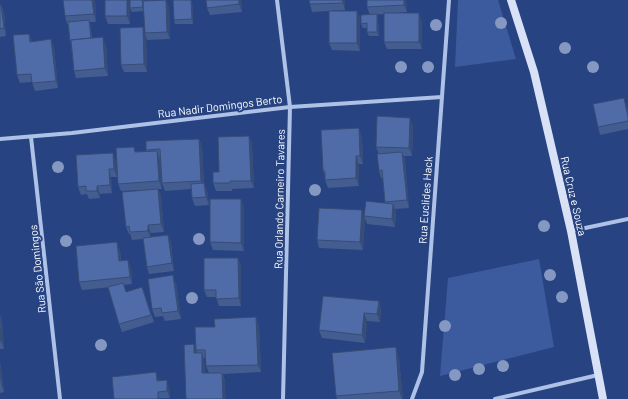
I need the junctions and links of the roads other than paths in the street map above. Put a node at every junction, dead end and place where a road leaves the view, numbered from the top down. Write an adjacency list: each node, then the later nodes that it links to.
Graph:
1 (277, 0): 5 (street, Rua Orlando Carneiro Tavares)
2 (449, 0): 4 (street, Rua Euclides Hack)
3 (511, 0): 9 (street, Rua Cruz e Souza)
4 (442, 97): 5 (street, Rua Nadir Domingos Berto); 13 (street, Rua Euclides Hack)
5 (290, 107): 6 (street, Rua Nadir Domingos Berto); 12 (street, Rua Orlando Carneiro Tavares)
6 (31, 137): 7 (street, Rua Nadir Domingos Berto); 11 (street, Rua São Domingos)
7 (0, 139)
8 (628, 219): 9 (street)
9 (571, 232): 10 (street, Rua Cruz e Souza)
10 (598, 375): 14 (street); 15 (street, Rua Cruz e Souza)
11 (60, 399)
12 (283, 399)
13 (412, 399)
14 (495, 399)
15 (603, 399)

